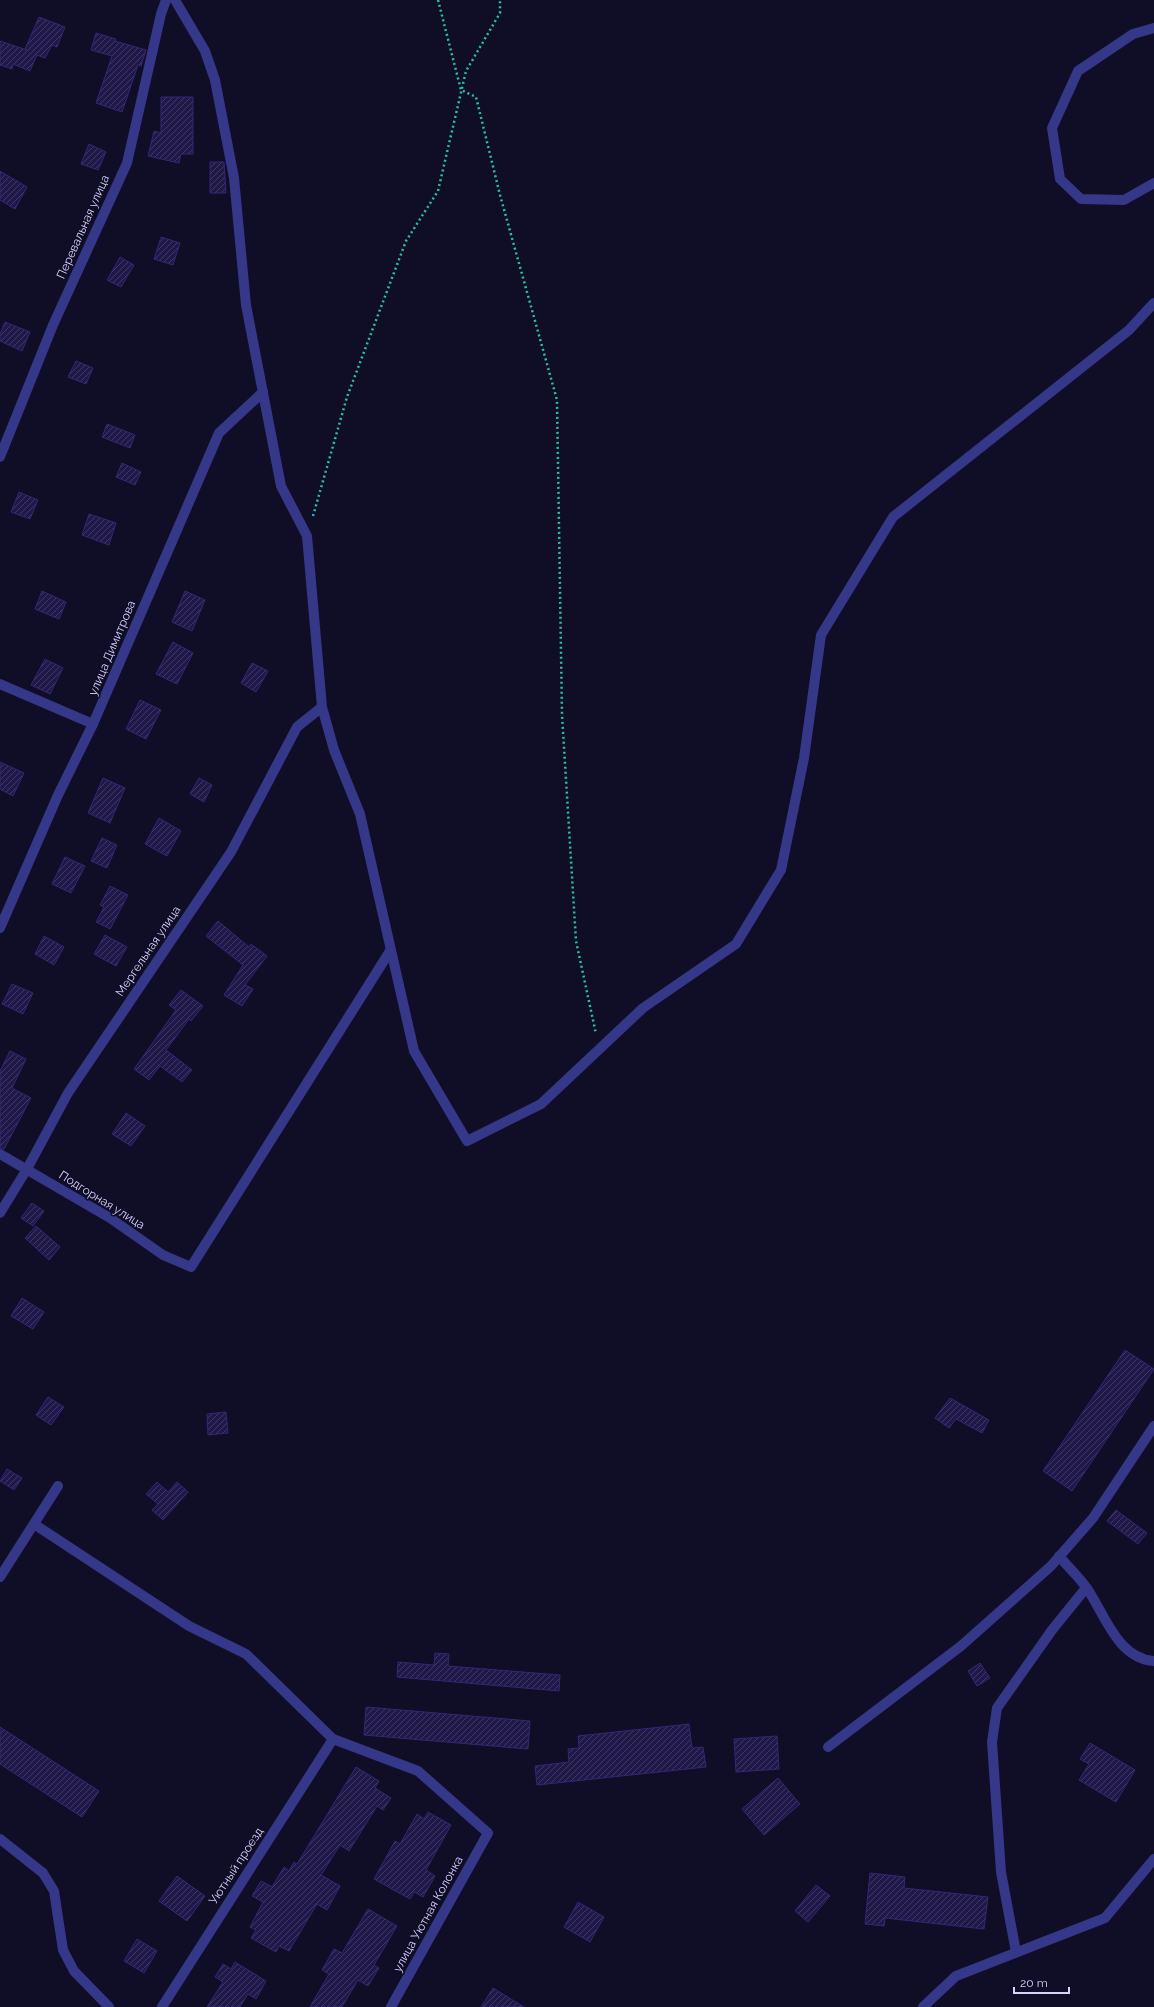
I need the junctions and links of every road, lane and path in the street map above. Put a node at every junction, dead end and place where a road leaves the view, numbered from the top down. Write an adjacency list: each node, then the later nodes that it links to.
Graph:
1 (166, 0): 10 (street, Перевальная улица)
2 (175, 0): 9 (street)
3 (438, 0): 6 (path)
4 (500, 0): 6 (path)
5 (1154, 28): 7 (street)
6 (461, 90): 11 (path); 17 (path)
7 (1154, 184)
8 (1154, 303): 17 (street)
9 (263, 392): 11 (street); 14 (street, улица Димитрова)
10 (0, 457)
11 (307, 536): 13 (street)
12 (0, 684): 14 (street)
13 (322, 707): 16 (street); 19 (street, Мергельная улица)
14 (93, 724): 15 (street, улица Димитрова)
15 (0, 928)
16 (390, 951): 17 (street); 19 (street, Подгорная улица)
17 (599, 1049)
18 (0, 1154): 19 (street, Подгорная улица)
19 (27, 1169): 20 (street, Мергельная улица)
20 (0, 1213)
21 (1153, 1429): 24 (street)
22 (58, 1486): 23 (street)
23 (34, 1524): 25 (street); 28 (street)
24 (1059, 1556): 26 (street); 29 (street)
25 (0, 1577)
26 (1086, 1588): 27 (street); 32 (street)
27 (1154, 1661)
28 (332, 1739): 34 (street, Уютный проезд); 35 (street, улица Уютная Колонка)
29 (828, 1747)
30 (0, 1840): 33 (street)
31 (1154, 1859): 32 (street)
32 (1016, 1952): 36 (street)
33 (109, 2007)
34 (162, 2007)
35 (391, 2007)
36 (923, 2007)

